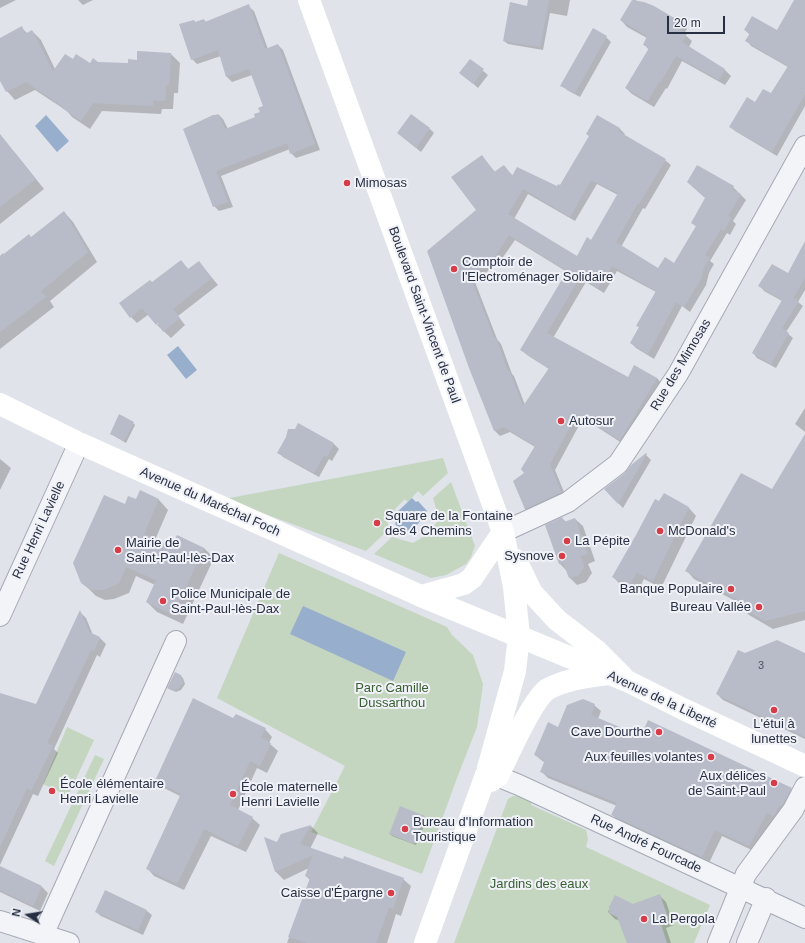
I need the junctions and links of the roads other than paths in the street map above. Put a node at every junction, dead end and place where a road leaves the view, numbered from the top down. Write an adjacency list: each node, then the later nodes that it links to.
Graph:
1 (310, 0): 5 (main road, Boulevard Saint-Vincent de Paul)
2 (805, 146): 5 (street, Rue des Mimosas)
3 (0, 404): 4 (main road, Avenue du Maréchal Foch)
4 (79, 444): 6 (main road, Avenue du Maréchal Foch); 7 (street, Rue Henri Lavielle)
5 (503, 532): 6 (main road); 8 (main road, Boulevard Saint-Vincent de Paul); 10 (main road)
6 (422, 596): 8 (main road, Avenue du Maréchal Foch)
7 (0, 616)
8 (519, 636): 10 (main road, Avenue de la Liberté); 12 (main road, Boulevard Saint-Vincent de Paul)
9 (176, 641): 18 (street)
10 (617, 678): 11 (main road, Avenue de la Liberté); 12 (main road)
11 (805, 766)
12 (489, 779): 14 (street, Rue André Fourcade); 20 (main road)
13 (805, 787): 14 (street)
14 (741, 888): 15 (street, Rue André Fourcade); 21 (street)
15 (766, 898): 16 (street, Rue André Fourcade); 22 (street)
16 (805, 918)
17 (0, 921): 18 (street)
18 (43, 934): 19 (street)
19 (69, 943)
20 (425, 943)
21 (718, 943)
22 (747, 943)

